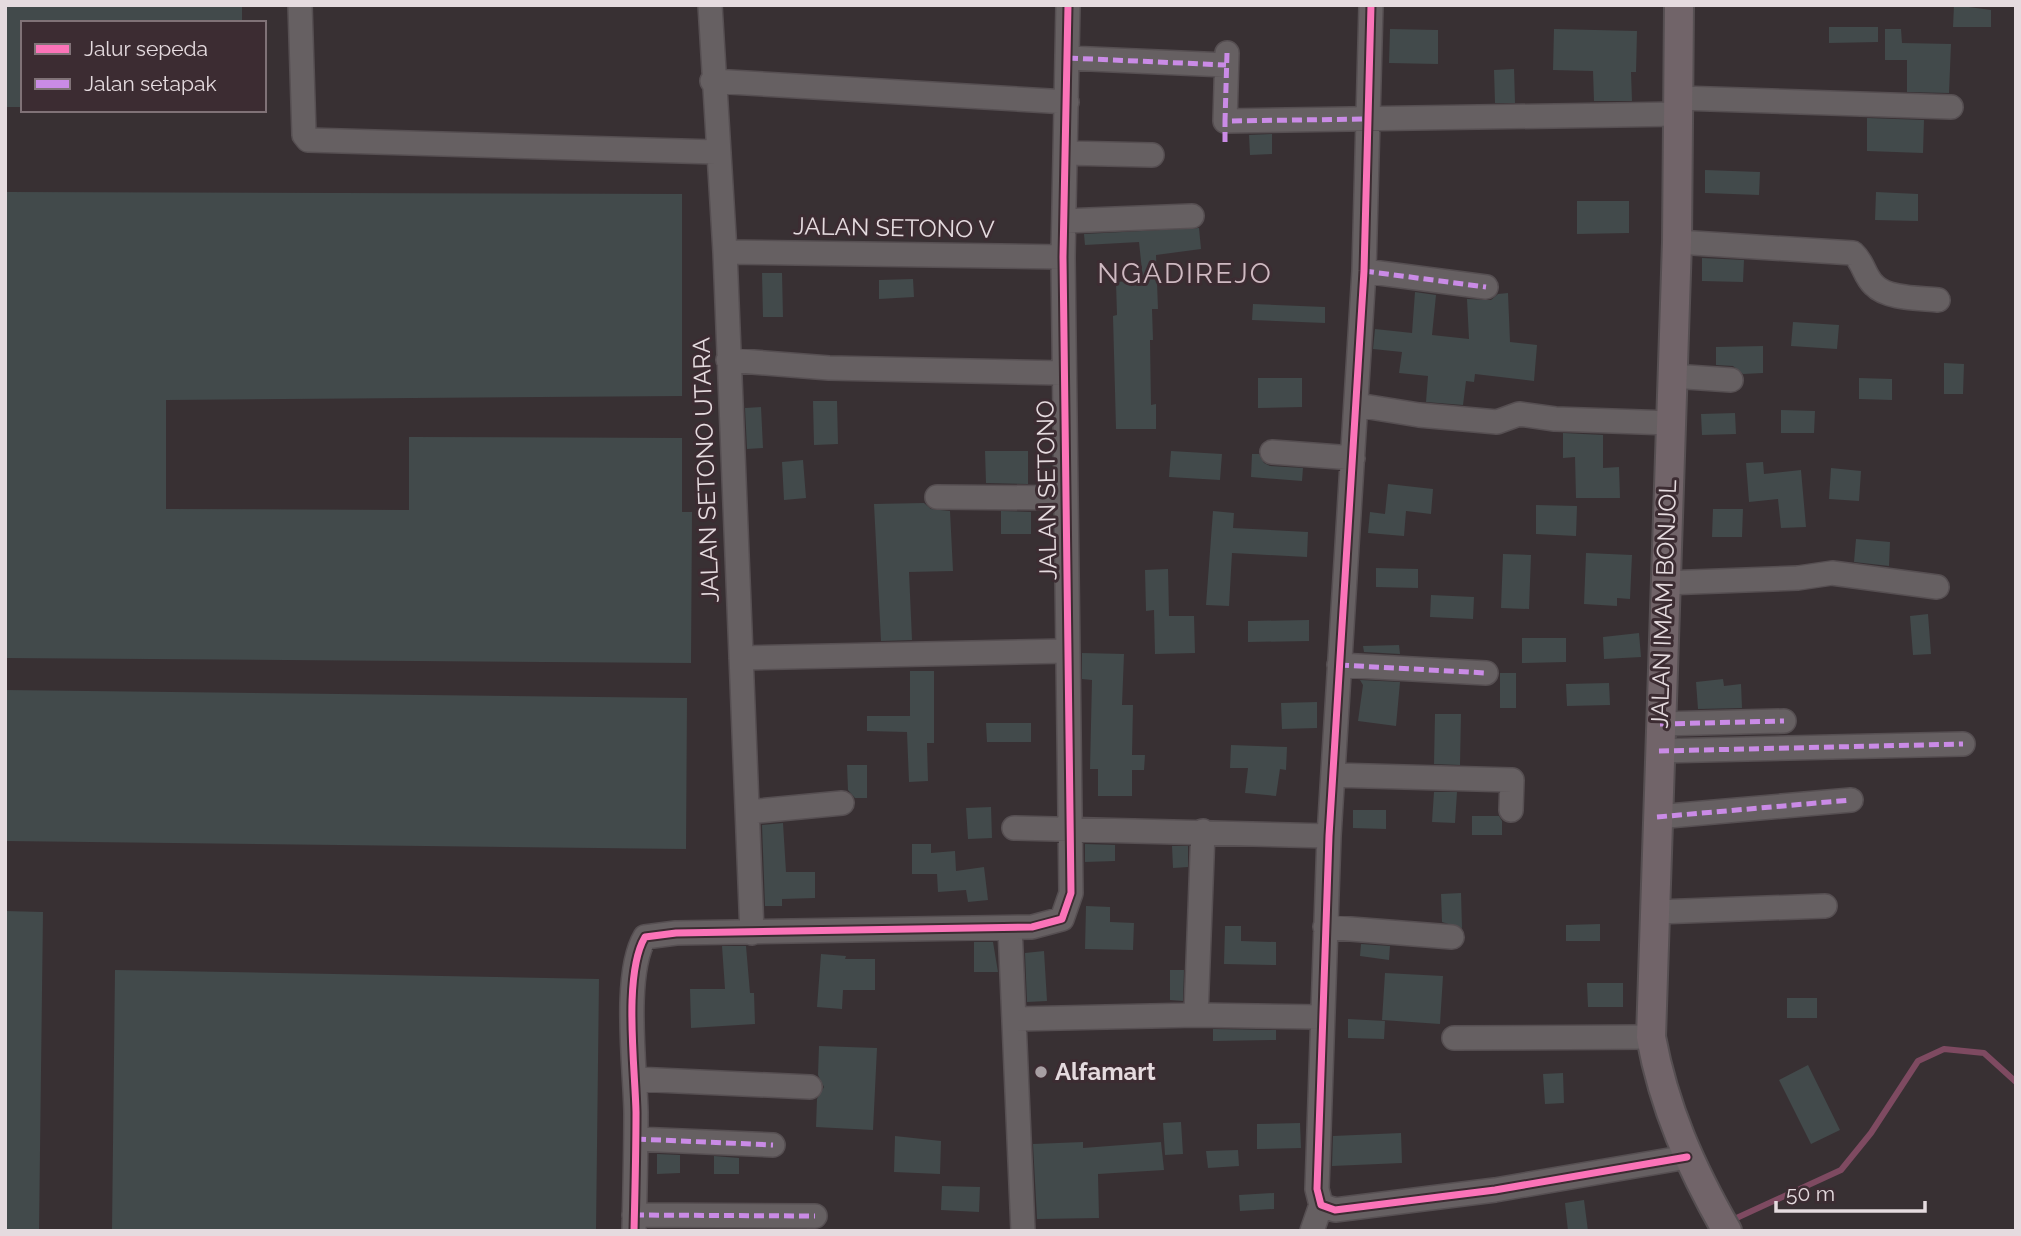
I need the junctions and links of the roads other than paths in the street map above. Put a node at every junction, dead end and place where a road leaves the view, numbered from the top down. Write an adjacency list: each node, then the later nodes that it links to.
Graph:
1 (300, 5): 12 (street)
2 (710, 5): 7 (street, JALAN SETONO UTARA)
3 (1068, 5): 6 (street, JALAN SETONO)
4 (1371, 5): 11 (street)
5 (1679, 5): 9 (main road, JALAN IMAM BONJOL)
6 (1068, 58): 8 (street, JALAN SETONO); 11 (street)
7 (712, 81): 8 (street); 12 (street, JALAN SETONO UTARA)
8 (1067, 102): 13 (street, JALAN SETONO)
9 (1680, 106): 10 (street); 11 (street); 17 (main road, JALAN IMAM BONJOL)
10 (1951, 107)
11 (1369, 119): 20 (street)
12 (716, 152): 18 (street, JALAN SETONO UTARA)
13 (1066, 153): 14 (street); 16 (street, JALAN SETONO)
14 (1152, 155)
15 (1192, 216): 16 (street)
16 (1064, 221): 19 (street, JALAN SETONO)
17 (1677, 242): 22 (street); 25 (main road, JALAN IMAM BONJOL)
18 (725, 252): 19 (street, JALAN SETONO V); 23 (street, JALAN SETONO UTARA)
19 (1063, 257): 24 (street, JALAN SETONO)
20 (1364, 271): 21 (street); 27 (street)
21 (1486, 287)
22 (1938, 300)
23 (728, 360): 24 (street); 36 (street, JALAN SETONO UTARA)
24 (1065, 373): 32 (street, JALAN SETONO)
25 (1672, 376): 26 (street); 28 (main road, JALAN IMAM BONJOL)
26 (1731, 380)
27 (1357, 405): 28 (street); 30 (street)
28 (1670, 423): 33 (main road, JALAN IMAM BONJOL)
29 (1272, 452): 30 (street)
30 (1353, 458): 37 (street)
31 (937, 497): 32 (street)
32 (1066, 498): 35 (street, JALAN SETONO)
33 (1664, 583): 34 (street); 40 (main road, JALAN IMAM BONJOL)
34 (1937, 587)
35 (1067, 652): 36 (street); 49 (street, JALAN SETONO)
36 (741, 658): 46 (street, JALAN SETONO UTARA)
37 (1339, 665): 38 (street); 42 (street)
38 (1486, 673)
39 (1784, 722): 40 (street)
40 (1660, 737): 41 (street); 47 (main road, JALAN IMAM BONJOL)
41 (1963, 744)
42 (1333, 775): 45 (street); 51 (street)
43 (1850, 800): 47 (street)
44 (842, 803): 46 (street)
45 (1511, 810)
46 (748, 812): 56 (street, JALAN SETONO UTARA)
47 (1657, 817): 53 (main road, JALAN IMAM BONJOL)
48 (1014, 828): 49 (street)
49 (1070, 831): 50 (street); 55 (street, JALAN SETONO)
50 (1203, 831): 51 (street); 58 (street)
51 (1329, 836): 54 (street)
52 (1825, 906): 53 (street)
53 (1657, 912): 61 (main road, JALAN IMAM BONJOL)
54 (1325, 927): 57 (street); 59 (street)
55 (1010, 928): 56 (street); 60 (street)
56 (752, 933): 63 (street)
57 (1452, 937)
58 (1196, 1015): 59 (street); 60 (street)
59 (1321, 1017): 68 (street)
60 (1014, 1019): 71 (street)
61 (1651, 1037): 62 (street); 67 (main road, JALAN IMAM BONJOL)
62 (1454, 1038)
63 (635, 1079): 64 (street); 65 (street)
64 (810, 1087)
65 (636, 1139): 66 (street); 70 (street)
66 (773, 1145)
67 (1687, 1157): 68 (street); 73 (main road, JALAN IMAM BONJOL)
68 (1321, 1205): 72 (street)
69 (816, 1216): 70 (street)
70 (634, 1223)
71 (1023, 1231)
72 (1311, 1231)
73 (1727, 1231)

